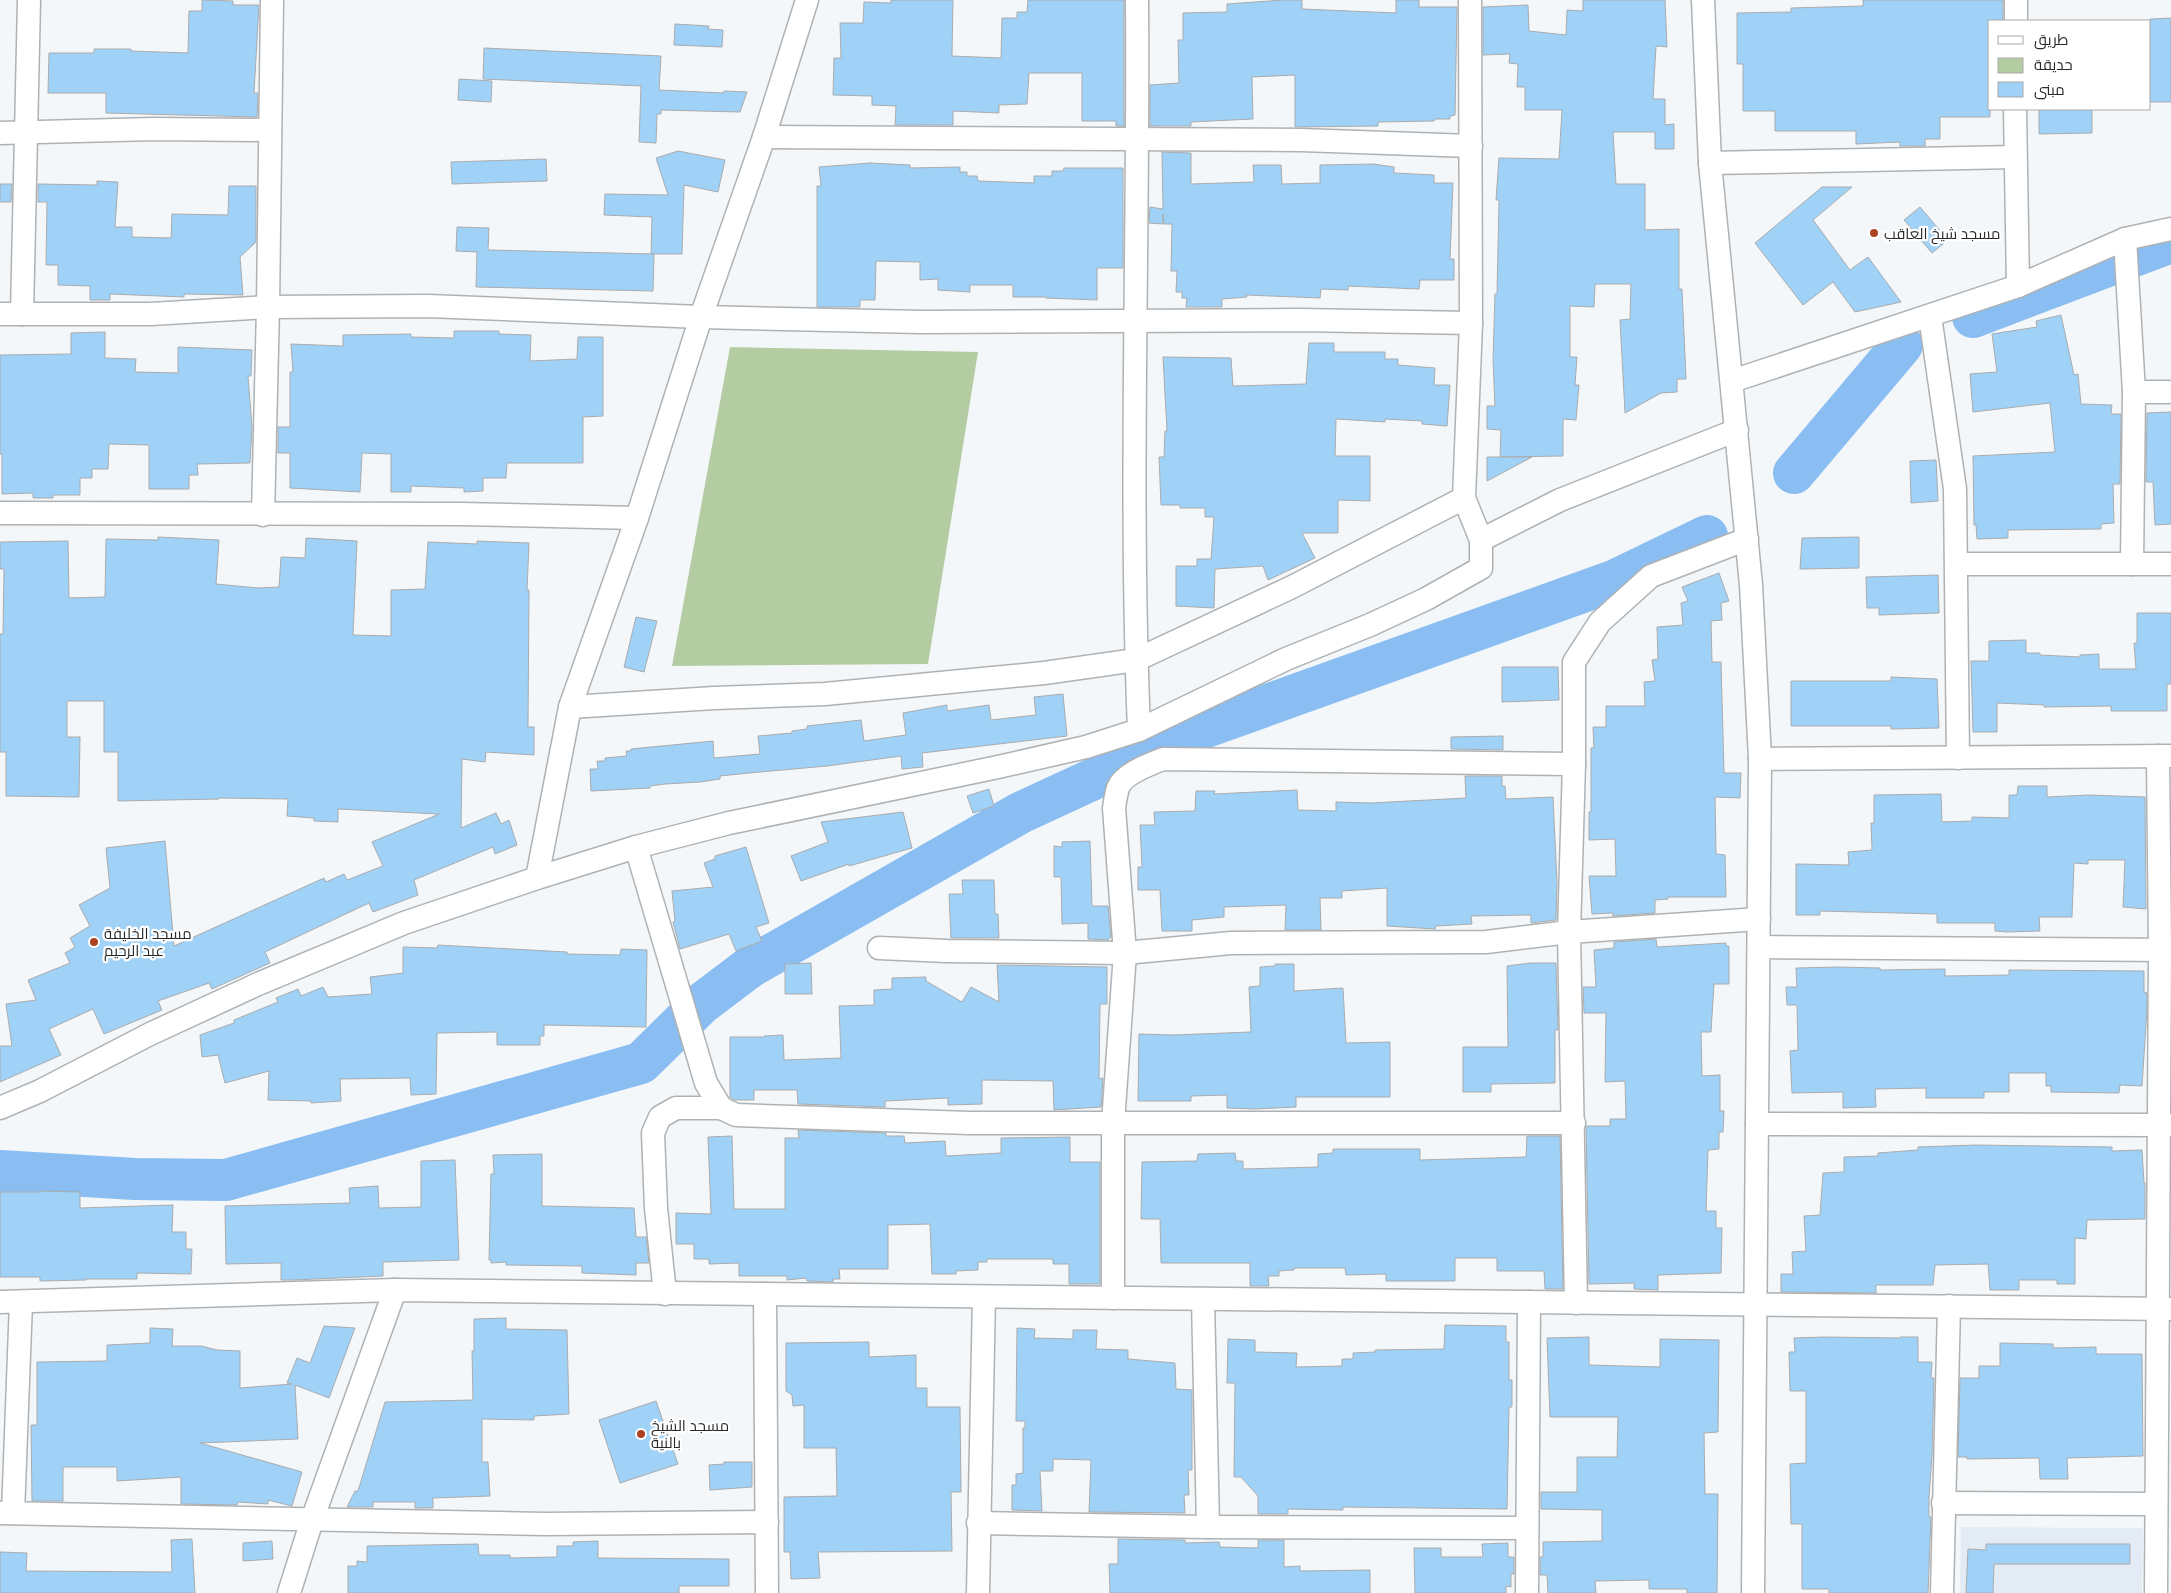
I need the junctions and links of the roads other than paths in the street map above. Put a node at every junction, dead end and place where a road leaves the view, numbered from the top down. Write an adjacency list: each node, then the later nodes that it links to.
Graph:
1 (29, 0): 12 (street)
2 (272, 0): 10 (street)
3 (807, 0): 13 (street)
4 (1137, 0): 14 (street)
5 (1470, 0): 15 (street)
6 (1703, 0): 17 (street)
7 (2016, 0): 8 (street)
8 (2016, 20)
9 (2015, 110): 16 (street)
10 (269, 130): 12 (street); 21 (street)
11 (0, 133): 12 (street)
12 (25, 134): 22 (street)
13 (764, 137): 14 (street); 24 (street)
14 (1138, 140): 15 (street); 25 (street)
15 (1472, 146): 26 (street)
16 (2015, 157): 17 (street); 20 (street)
17 (1710, 163): 27 (street)
18 (2171, 229): 19 (street)
19 (2125, 239): 20 (street); 28 (street)
20 (2018, 286): 23 (street)
21 (268, 307): 22 (street); 24 (street); 33 (street)
22 (11, 314)
23 (1930, 316): 27 (street); 37 (street)
24 (701, 317): 25 (street); 34 (street)
25 (1135, 321): 26 (street); 40 (street)
26 (1471, 323): 31 (street)
27 (1732, 381): 30 (street)
28 (2134, 392): 29 (street); 38 (street)
29 (2171, 392)
30 (1737, 430): 35 (street); 36 (street)
31 (1464, 498): 35 (street); 40 (street)
32 (0, 513): 33 (street)
33 (263, 515): 34 (street)
34 (637, 518): 41 (street)
35 (1481, 540): 42 (street)
36 (1747, 540): 45 (street); 46 (street)
37 (1957, 564): 38 (street); 44 (street)
38 (2132, 564): 39 (street)
39 (2171, 564)
40 (1136, 660): 41 (street); 42 (street)
41 (570, 707): 48 (street)
42 (1139, 730): 47 (street)
43 (2164, 756): 44 (street); 53 (street)
44 (1958, 758): 45 (street)
45 (1760, 759): 49 (street)
46 (1574, 764): 50 (street); 54 (street)
47 (636, 848): 48 (street); 56 (street)
48 (537, 878): 55 (street)
49 (1759, 919): 50 (street); 51 (street)
50 (1569, 932): 54 (street); 58 (street)
51 (1758, 947): 53 (street); 59 (street)
52 (879, 948): 54 (street)
53 (2165, 950): 60 (street)
54 (1125, 952): 57 (street)
55 (0, 1108)
56 (721, 1108): 57 (street); 62 (street)
57 (1113, 1123): 58 (street); 65 (street)
58 (1574, 1123): 69 (street)
59 (1757, 1124): 60 (street); 70 (street)
60 (2164, 1125): 72 (street)
61 (395, 1290): 62 (street); 67 (street); 76 (street)
62 (665, 1294): 63 (street)
63 (765, 1294): 64 (street); 77 (street)
64 (984, 1297): 65 (street); 78 (street)
65 (1113, 1298): 66 (street)
66 (1204, 1299): 68 (street); 79 (street)
67 (10, 1302): 75 (street)
68 (1528, 1302): 69 (street); 80 (street)
69 (1576, 1302): 70 (street)
70 (1755, 1304): 71 (street); 85 (street)
71 (1949, 1306): 72 (street); 73 (street)
72 (2164, 1308): 74 (street)
73 (1944, 1503): 74 (street); 86 (street)
74 (2155, 1504): 87 (street)
75 (7, 1513): 76 (street)
76 (312, 1520): 77 (street); 81 (street)
77 (768, 1522): 82 (street)
78 (978, 1523): 79 (street); 83 (street)
79 (1208, 1527): 80 (street)
80 (1527, 1528): 84 (street)
81 (289, 1593)
82 (767, 1593)
83 (978, 1593)
84 (1527, 1593)
85 (1753, 1593)
86 (1942, 1593)
87 (2156, 1593)

